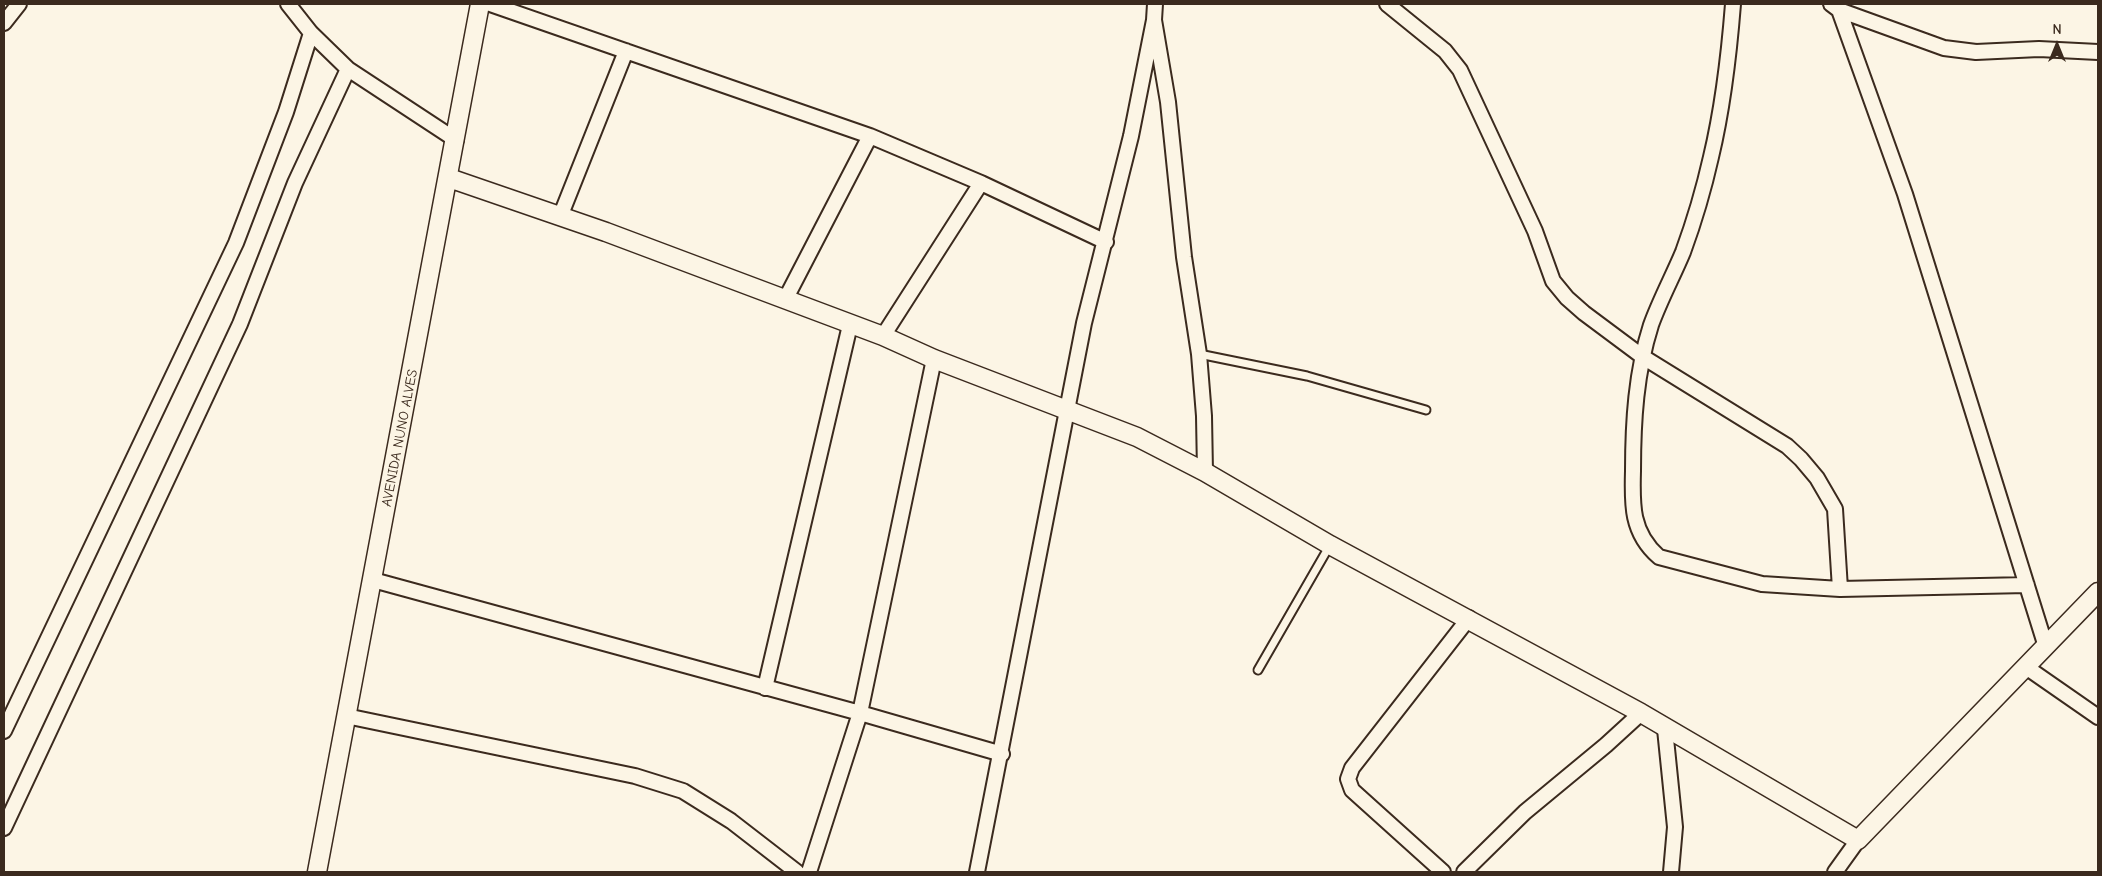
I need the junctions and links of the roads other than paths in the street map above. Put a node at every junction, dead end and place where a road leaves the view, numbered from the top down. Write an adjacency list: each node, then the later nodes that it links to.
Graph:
1 (19, 4): 10 (street)
2 (288, 4): 11 (street)
3 (480, 4): 16 (street, AVENIDA NUNO ALVES)
4 (490, 4): 12 (street)
5 (1155, 4): 9 (street)
6 (1387, 4): 25 (street)
7 (1733, 4): 25 (street)
8 (1836, 6): 13 (street); 32 (street)
9 (1154, 20): 20 (street); 24 (street)
10 (4, 23)
11 (311, 33): 14 (street); 45 (street)
12 (626, 51): 15 (street); 19 (street)
13 (2098, 52)
14 (348, 69): 16 (street); 47 (street)
15 (870, 136): 18 (street); 21 (street)
16 (456, 140): 17 (street, AVENIDA NUNO ALVES)
17 (449, 178): 19 (street); 31 (street, AVENIDA NUNO ALVES)
18 (981, 183): 20 (street); 23 (street)
19 (560, 217): 21 (street)
20 (1106, 242): 27 (street)
21 (785, 300): 22 (street)
22 (850, 326): 23 (street); 39 (street)
23 (883, 336): 26 (street)
24 (1199, 354): 28 (lane); 29 (street)
25 (1643, 357): 33 (street); 33 (street)
26 (934, 358): 27 (street); 40 (street)
27 (1068, 410): 29 (street); 46 (street)
28 (1426, 410)
29 (1205, 472): 30 (street)
30 (1330, 545): 35 (street); 38 (lane)
31 (373, 580): 39 (street); 42 (street, AVENIDA NUNO ALVES)
32 (2027, 585): 33 (street); 36 (street)
33 (1840, 589)
34 (2098, 592): 36 (street)
35 (1469, 618): 41 (street); 53 (street)
36 (2046, 646): 37 (street)
37 (2026, 667): 43 (street); 48 (street)
38 (1258, 670)
39 (766, 688): 40 (street)
40 (860, 713): 46 (street); 51 (street)
41 (1641, 713): 44 (street); 54 (street)
42 (346, 716): 49 (street, AVENIDA NUNO ALVES); 50 (street)
43 (2098, 717)
44 (1665, 729): 48 (street); 55 (street)
45 (4, 731)
46 (1002, 754): 52 (street)
47 (4, 828)
48 (1858, 840): 56 (street)
49 (317, 872)
50 (797, 872)
51 (809, 872)
52 (977, 872)
53 (1443, 872)
54 (1464, 872)
55 (1671, 872)
56 (1835, 872)

